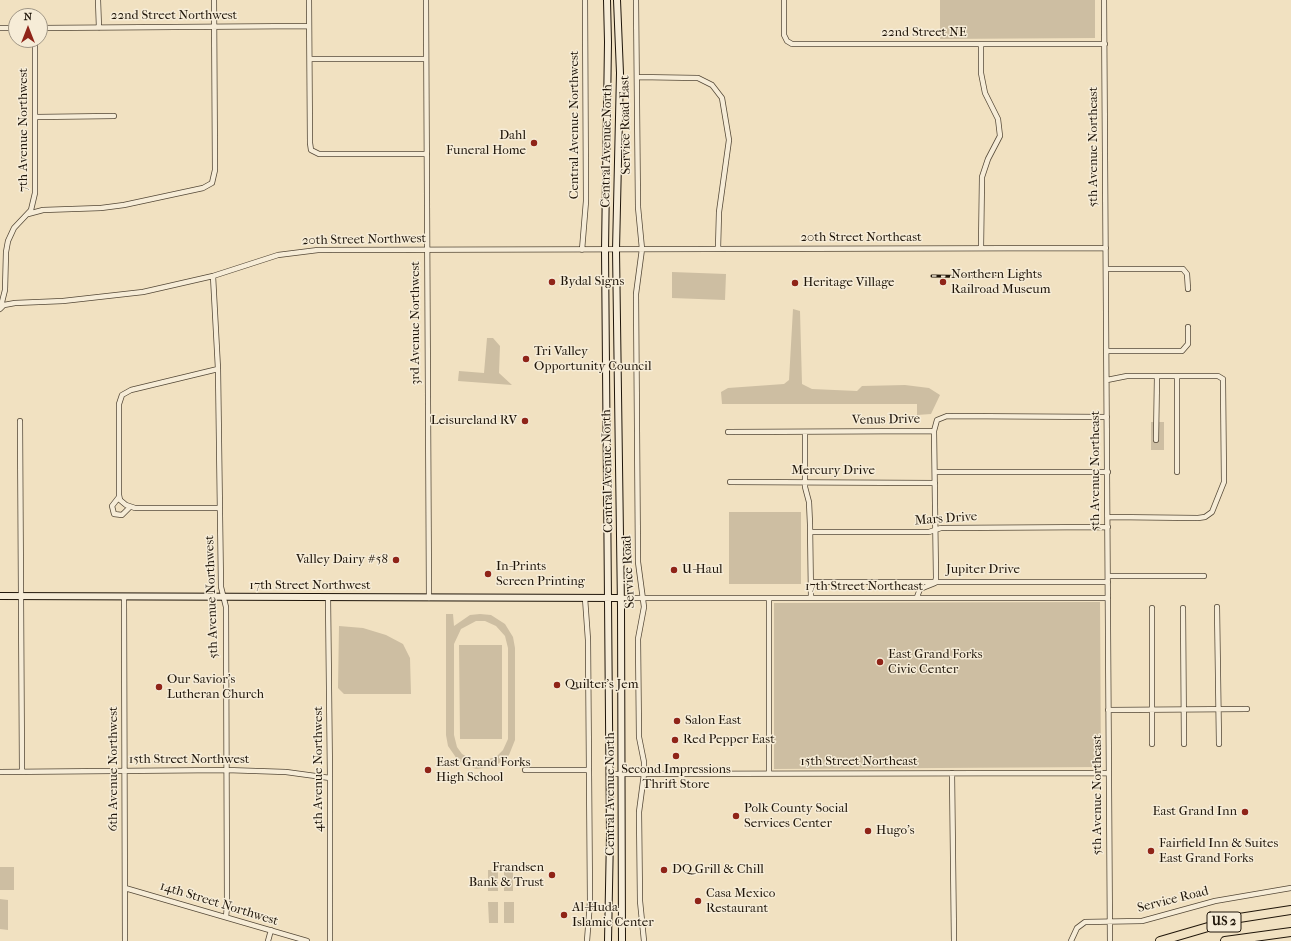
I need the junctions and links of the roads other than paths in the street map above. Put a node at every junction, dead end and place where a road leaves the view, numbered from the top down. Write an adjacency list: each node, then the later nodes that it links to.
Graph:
1 (98, 0): 14 (street)
2 (214, 0): 12 (street)
3 (309, 0): 11 (street)
4 (426, 0): 18 (street, 3rd Avenue Northwest)
5 (585, 0): 30 (street, Central Avenue Northwest)
6 (607, 0): 31 (main road, Central Avenue North)
7 (617, 0): 32 (main road, Central Avenue North)
8 (636, 0): 20 (street, Service Road East)
9 (784, 0): 15 (street, 22nd Street NE)
10 (1104, 0): 16 (street, 5th Avenue Northeast)
11 (309, 26): 12 (street, 22nd Street Northwest); 19 (street)
12 (214, 27): 14 (street, 22nd Street Northwest); 24 (street)
13 (48, 28): 14 (street, 22nd Street Northwest)
14 (99, 28)
15 (981, 44): 16 (street, 22nd Street NE); 25 (street)
16 (1105, 44): 26 (street, 5th Avenue Northeast)
17 (35, 48): 22 (street, 7th Avenue Northwest)
18 (426, 58): 19 (street); 23 (street, 3rd Avenue Northwest)
19 (310, 59): 23 (street)
20 (637, 78): 27 (street, Service Road East); 28 (street)
21 (114, 116): 22 (street)
22 (36, 117): 24 (street, 7th Avenue Northwest)
23 (427, 154): 29 (street, 3rd Avenue Northwest)
24 (28, 214): 36 (street, 7th Avenue Northwest)
25 (981, 248): 26 (street, 20th Street Northeast); 28 (street, 20th Street Northeast)
26 (1106, 248): 33 (street, 5th Avenue Northeast)
27 (642, 249): 28 (street, 20th Street Northeast); 32 (street, 20th Street Northeast); 77 (street, Service Road)
28 (718, 249)
29 (427, 250): 30 (street, 20th Street Northwest); 34 (street, 20th Street Northwest); 73 (street, 3rd Avenue Northwest)
30 (582, 250): 31 (street, 20th Street Northwest)
31 (605, 250): 32 (street, 20th Street Northwest); 75 (main road, Central Avenue North)
32 (616, 250): 76 (main road, Central Avenue North)
33 (1106, 269): 35 (street); 38 (street, 5th Avenue Northeast)
34 (213, 276): 36 (street, 20th Street Northwest); 39 (street, 5th Avenue Northwest)
35 (1188, 289)
36 (1, 308)
37 (1188, 328): 38 (street)
38 (1107, 352): 42 (street, 5th Avenue Northeast)
39 (218, 369): 55 (street); 57 (street, 5th Avenue Northwest)
40 (1157, 376): 41 (street); 42 (street); 48 (street)
41 (1177, 376): 51 (street); 58 (street)
42 (1107, 380): 43 (street, 5th Avenue Northeast)
43 (1107, 417): 45 (street, Venus Drive); 50 (street, 5th Avenue Northeast)
44 (20, 422): 68 (street)
45 (934, 431): 47 (street, Venus Drive); 49 (street)
46 (728, 432): 47 (street, Venus Drive)
47 (805, 432): 53 (street)
48 (1156, 440)
49 (936, 472): 50 (street); 54 (street)
50 (1108, 472): 58 (street, 5th Avenue Northeast)
51 (1177, 472)
52 (730, 482): 53 (street, Mercury Drive)
53 (805, 483): 54 (street, Mercury Drive); 61 (street)
54 (935, 483): 60 (street)
55 (119, 497): 56 (street); 56 (street)
56 (130, 507): 57 (street)
57 (220, 508): 70 (street, 5th Avenue Northwest)
58 (1108, 517): 59 (street, 5th Avenue Northeast)
59 (1108, 527): 60 (street, Mars Drive); 62 (street, 5th Avenue Northeast)
60 (935, 530): 61 (street, Mars Drive); 64 (street)
61 (810, 532): 65 (street)
62 (1108, 576): 63 (street); 66 (street, 5th Avenue Northeast)
63 (1204, 576)
64 (936, 581): 65 (street, Jupiter Drive); 66 (street, Jupiter Drive); 72 (street)
65 (811, 582): 79 (street)
66 (1108, 582): 80 (street, 5th Avenue Northeast)
67 (0, 596): 68 (main road, 17th Street Northwest)
68 (20, 596): 69 (main road, 17th Street Northwest); 97 (street)
69 (124, 597): 70 (main road, 17th Street Northwest); 95 (street, 6th Avenue Northwest)
70 (223, 597): 71 (main road, 17th Street Northwest); 92 (street, 5th Avenue Northwest)
71 (328, 597): 73 (main road, 17th Street Northwest); 104 (street, 4th Avenue Northwest)
72 (917, 597): 79 (street, 17th Street Northeast); 80 (street, 17th Street Northeast)
73 (429, 598): 74 (main road, 17th Street Northwest)
74 (585, 598): 75 (main road, 17th Street Northwest); 94 (street)
75 (608, 598): 76 (main road, 17th Street Northwest); 101 (main road, Central Avenue North)
76 (621, 598): 77 (street, 17th Street Northeast); 102 (main road, Central Avenue North)
77 (643, 598): 78 (street, 17th Street Northeast); 103 (street, Service Road)
78 (769, 598): 79 (street, 17th Street Northeast); 98 (street)
79 (811, 598)
80 (1108, 598): 87 (street, 5th Avenue Northeast)
81 (1216, 607): 86 (street)
82 (1152, 608): 84 (street)
83 (1184, 608): 85 (street)
84 (1152, 709): 85 (street); 87 (street); 89 (street)
85 (1185, 709): 86 (street); 90 (street)
86 (1218, 709): 88 (street); 91 (street)
87 (1108, 710): 100 (street, 5th Avenue Northeast)
88 (1247, 710)
89 (1152, 744)
90 (1184, 744)
91 (1219, 744)
92 (226, 770): 95 (street, 15th Street Northwest); 104 (street, 15th Street Northwest); 108 (street, 5th Avenue Northwest)
93 (525, 770): 94 (street)
94 (589, 770): 117 (street)
95 (125, 771): 97 (street, 15th Street Northwest); 105 (street, 6th Avenue Northwest)
96 (0, 772): 97 (street, 15th Street Northwest)
97 (22, 772)
98 (769, 773): 99 (street, 15th Street Northeast); 103 (street, 15th Street Northeast)
99 (952, 773): 100 (street, 15th Street Northeast); 112 (street)
100 (1108, 773): 109 (street, 5th Avenue Northeast)
101 (609, 774): 102 (street, 15th Street Northeast); 118 (main road, Central Avenue North)
102 (622, 774): 103 (street, 15th Street Northeast); 119 (main road, Central Avenue North)
103 (644, 774): 120 (street, Service Road)
104 (330, 778): 116 (street, 4th Avenue Northwest)
105 (125, 888): 108 (street, 14th Street Northwest); 113 (street, 6th Avenue Northwest)
106 (1291, 888): 109 (street, Service Road)
107 (1291, 910): 123 (highway, US 2)
108 (226, 917): 110 (street, 14th Street Northwest)
109 (1110, 920): 121 (street, Service Road); 122 (street, 5th Avenue Northeast)
110 (271, 930): 114 (street); 115 (street, 14th Street Northwest)
111 (1291, 932): 124 (highway, US 2)
112 (954, 940)
113 (125, 941)
114 (268, 941)
115 (308, 941)
116 (330, 941)
117 (587, 941)
118 (608, 941)
119 (622, 941)
120 (644, 941)
121 (1070, 941)
122 (1110, 941)
123 (1160, 941)
124 (1225, 941)

